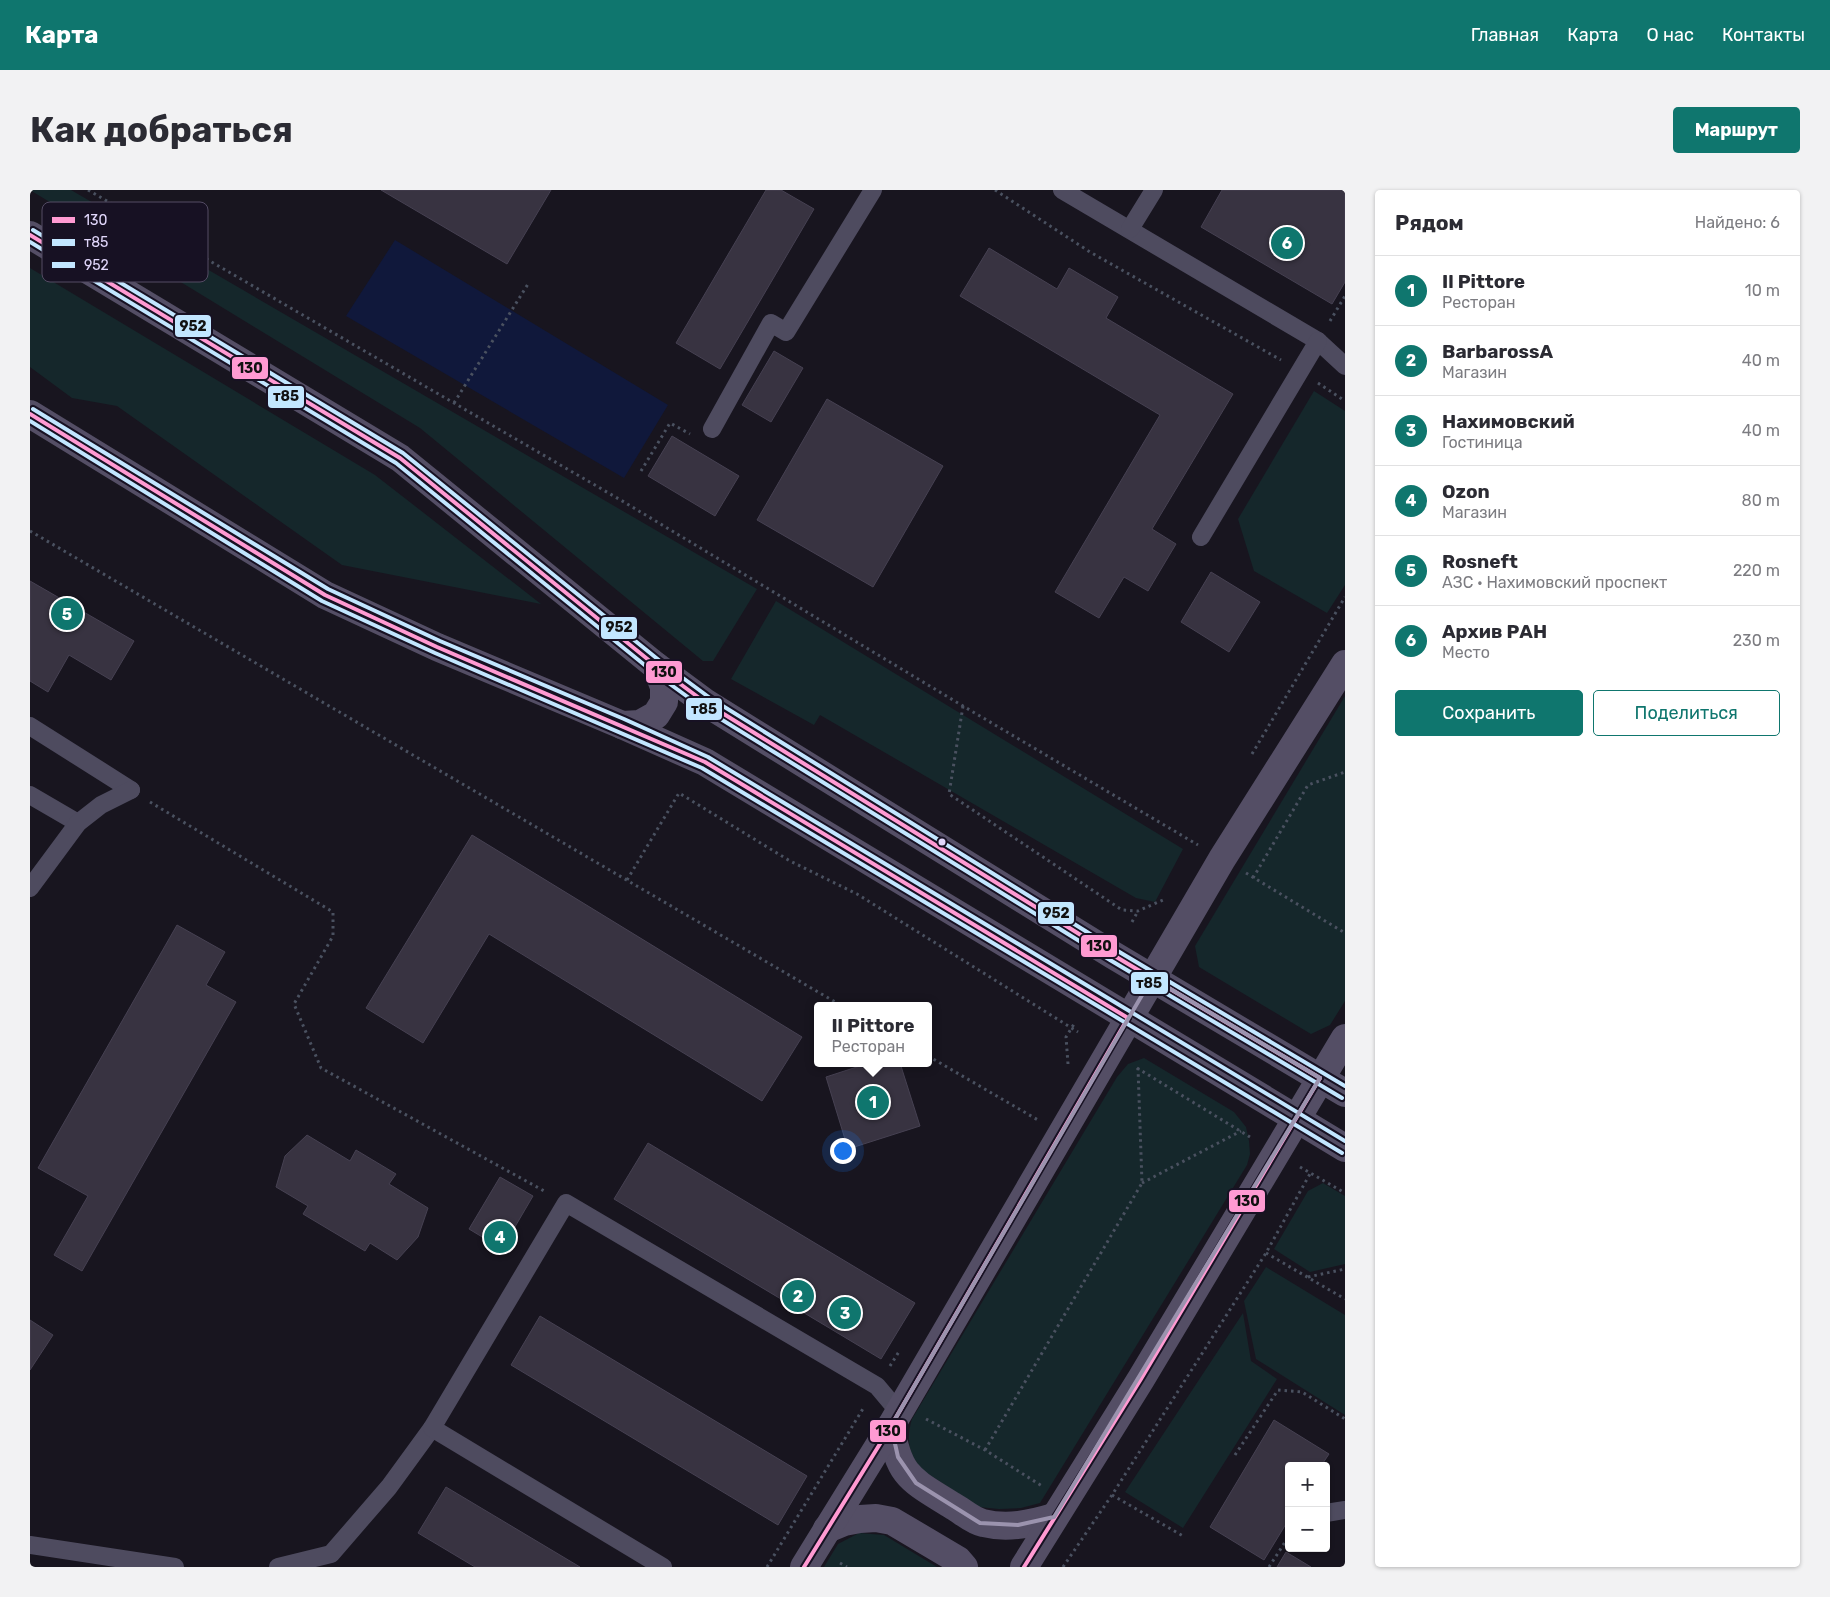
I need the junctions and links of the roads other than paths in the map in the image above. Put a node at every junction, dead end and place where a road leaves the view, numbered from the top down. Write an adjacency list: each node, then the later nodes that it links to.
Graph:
1 (873, 190): 11 (lane)
2 (1062, 190): 4 (lane)
3 (1154, 190): 4 (lane)
4 (1130, 229): 8 (lane)
5 (30, 234): 6 (main road)
6 (42, 241)
7 (109, 282): 14 (main road)
8 (1318, 341): 9 (lane); 12 (lane)
9 (1345, 366)
10 (30, 414): 15 (main road)
11 (712, 429)
12 (1201, 537)
13 (1345, 664): 20 (main road)
14 (656, 666): 15 (main road); 20 (main road)
15 (622, 725): 21 (main road)
16 (30, 726): 18 (lane)
17 (30, 795): 18 (lane)
18 (78, 822): 19 (lane)
19 (30, 888)
20 (1152, 978): 21 (main road); 23 (main road)
21 (1128, 1018): 25 (main road); 27 (main road)
22 (1345, 1038): 23 (main road)
23 (1320, 1078): 24 (main road); 25 (main road)
24 (1345, 1094)
25 (1296, 1119): 26 (main road); 31 (main road)
26 (1345, 1148)
27 (903, 1418): 28 (lane); 31 (main road); 32 (main road)
28 (432, 1428): 35 (lane); 36 (lane)
29 (1345, 1510): 30 (lane)
30 (1330, 1512)
31 (1054, 1517): 39 (main road)
32 (827, 1529): 37 (main road); 38 (main road)
33 (30, 1545): 34 (lane)
34 (175, 1567)
35 (278, 1567)
36 (663, 1567)
37 (804, 1567)
38 (964, 1567)
39 (1024, 1567)

